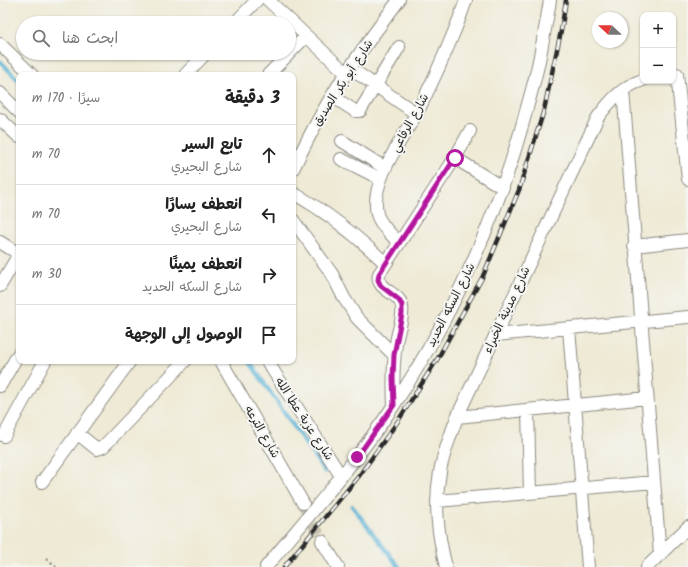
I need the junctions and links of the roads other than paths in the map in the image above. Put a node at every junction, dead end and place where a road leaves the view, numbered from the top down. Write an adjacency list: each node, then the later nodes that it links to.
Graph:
1 (257, 0): 6 (street)
2 (268, 0): 7 (street)
3 (399, 0): 17 (street, شارع أبو بكر الصديق)
4 (466, 0): 28 (street, شارع الرفاعي)
5 (550, 0): 39 (street, شارع السكه الحديد)
6 (242, 16)
7 (285, 16)
8 (296, 27): 9 (street)
9 (306, 36): 11 (street); 17 (street)
10 (0, 44): 13 (street)
11 (296, 46)
12 (399, 47): 23 (street)
13 (16, 60)
14 (17, 60): 18 (street)
15 (199, 60): 19 (street)
16 (283, 60): 20 (street)
17 (348, 70): 23 (street); 26 (street, شارع أبو بكر الصديق)
18 (29, 72)
19 (188, 72)
20 (271, 72)
21 (679, 74): 37 (street)
22 (640, 82): 24 (street, شارع مدينة الخبراء)
23 (376, 85): 26 (street); 28 (street)
24 (623, 90): 45 (street); 53 (street, شارع مدينة الخبراء)
25 (0, 93): 27 (street)
26 (332, 96): 35 (street, شارع أبو بكر الصديق)
27 (16, 109)
28 (417, 114): 36 (street, شارع الرفاعي)
29 (0, 119): 31 (street)
30 (470, 131): 33 (street)
31 (16, 134)
32 (342, 141): 36 (street)
33 (455, 158): 39 (street); 44 (street)
34 (341, 159): 38 (street)
35 (296, 163)
36 (385, 168): 38 (street, شارع الرفاعي)
37 (688, 179)
38 (381, 180): 44 (street, شارع الرفاعي)
39 (503, 188): 63 (street, شارع السكه الحديد)
40 (296, 195): 48 (street)
41 (296, 224): 54 (street)
42 (688, 240): 45 (street)
43 (0, 242): 46 (street)
44 (399, 243): 48 (street)
45 (634, 246): 51 (street)
46 (16, 252)
47 (16, 259): 49 (street)
48 (386, 263): 54 (street)
49 (0, 286)
50 (688, 317): 51 (street)
51 (640, 321): 52 (street); 62 (street)
52 (568, 328): 53 (street); 64 (street)
53 (496, 335): 66 (street, شارع مدينة الخبراء)
54 (394, 355): 63 (street)
55 (16, 358): 61 (street)
56 (43, 364): 68 (street)
57 (128, 364): 67 (street)
58 (181, 364): 67 (street)
59 (223, 364): 75 (street, شارع الترعه)
60 (269, 364): 69 (street, شارع عزبة عطا الله)
61 (0, 386)
62 (647, 398): 64 (street); 71 (street)
63 (394, 405): 69 (street, شارع السكه الحديد)
64 (576, 405): 65 (street); 72 (street)
65 (528, 410): 66 (street); 73 (street)
66 (457, 417): 74 (street, شارع مدينة الخبراء)
67 (77, 434): 70 (street)
68 (4, 436)
69 (341, 476): 79 (street, شارع السكه الحديد)
70 (42, 482)
71 (654, 482): 72 (street); 78 (street)
72 (582, 488): 73 (street); 82 (street)
73 (530, 493): 74 (street)
74 (437, 501): 81 (street, شارع مدينة الخبراء)
75 (303, 503)
76 (688, 526): 78 (street)
77 (322, 541): 80 (street)
78 (660, 554): 83 (street)
79 (266, 567)
80 (338, 567)
81 (446, 567)
82 (588, 567)
83 (647, 567)

